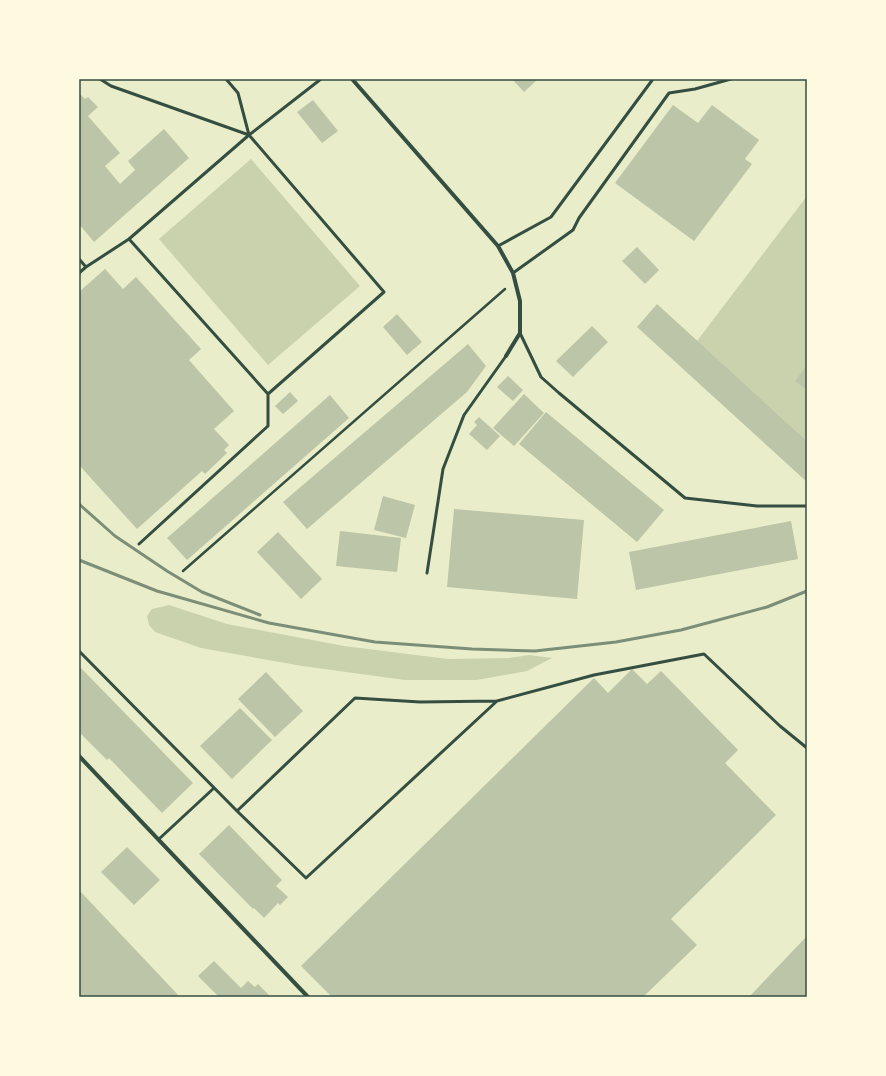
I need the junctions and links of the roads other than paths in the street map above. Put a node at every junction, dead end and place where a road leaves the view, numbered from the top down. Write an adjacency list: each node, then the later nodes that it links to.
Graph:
1 (100, 79): 7 (lane)
2 (226, 79): 7 (lane)
3 (321, 79): 7 (lane)
4 (352, 79): 9 (street)
5 (653, 79): 9 (lane)
6 (731, 79): 13 (lane)
7 (249, 135): 8 (lane); 16 (lane)
8 (129, 239): 11 (lane); 16 (lane)
9 (498, 246): 13 (street)
10 (79, 259): 11 (lane)
11 (86, 267): 12 (lane)
12 (79, 273)
13 (513, 273): 14 (street)
14 (520, 333): 15 (street); 17 (lane)
15 (506, 356): 19 (lane)
16 (268, 394): 18 (lane)
17 (807, 506)
18 (139, 544)
19 (427, 573)
20 (79, 651): 24 (lane)
21 (497, 701): 22 (lane); 25 (lane); 25 (lane)
22 (807, 748)
23 (79, 756): 26 (street)
24 (214, 788): 25 (lane); 26 (lane)
25 (237, 811)
26 (159, 840): 27 (street)
27 (308, 997)

